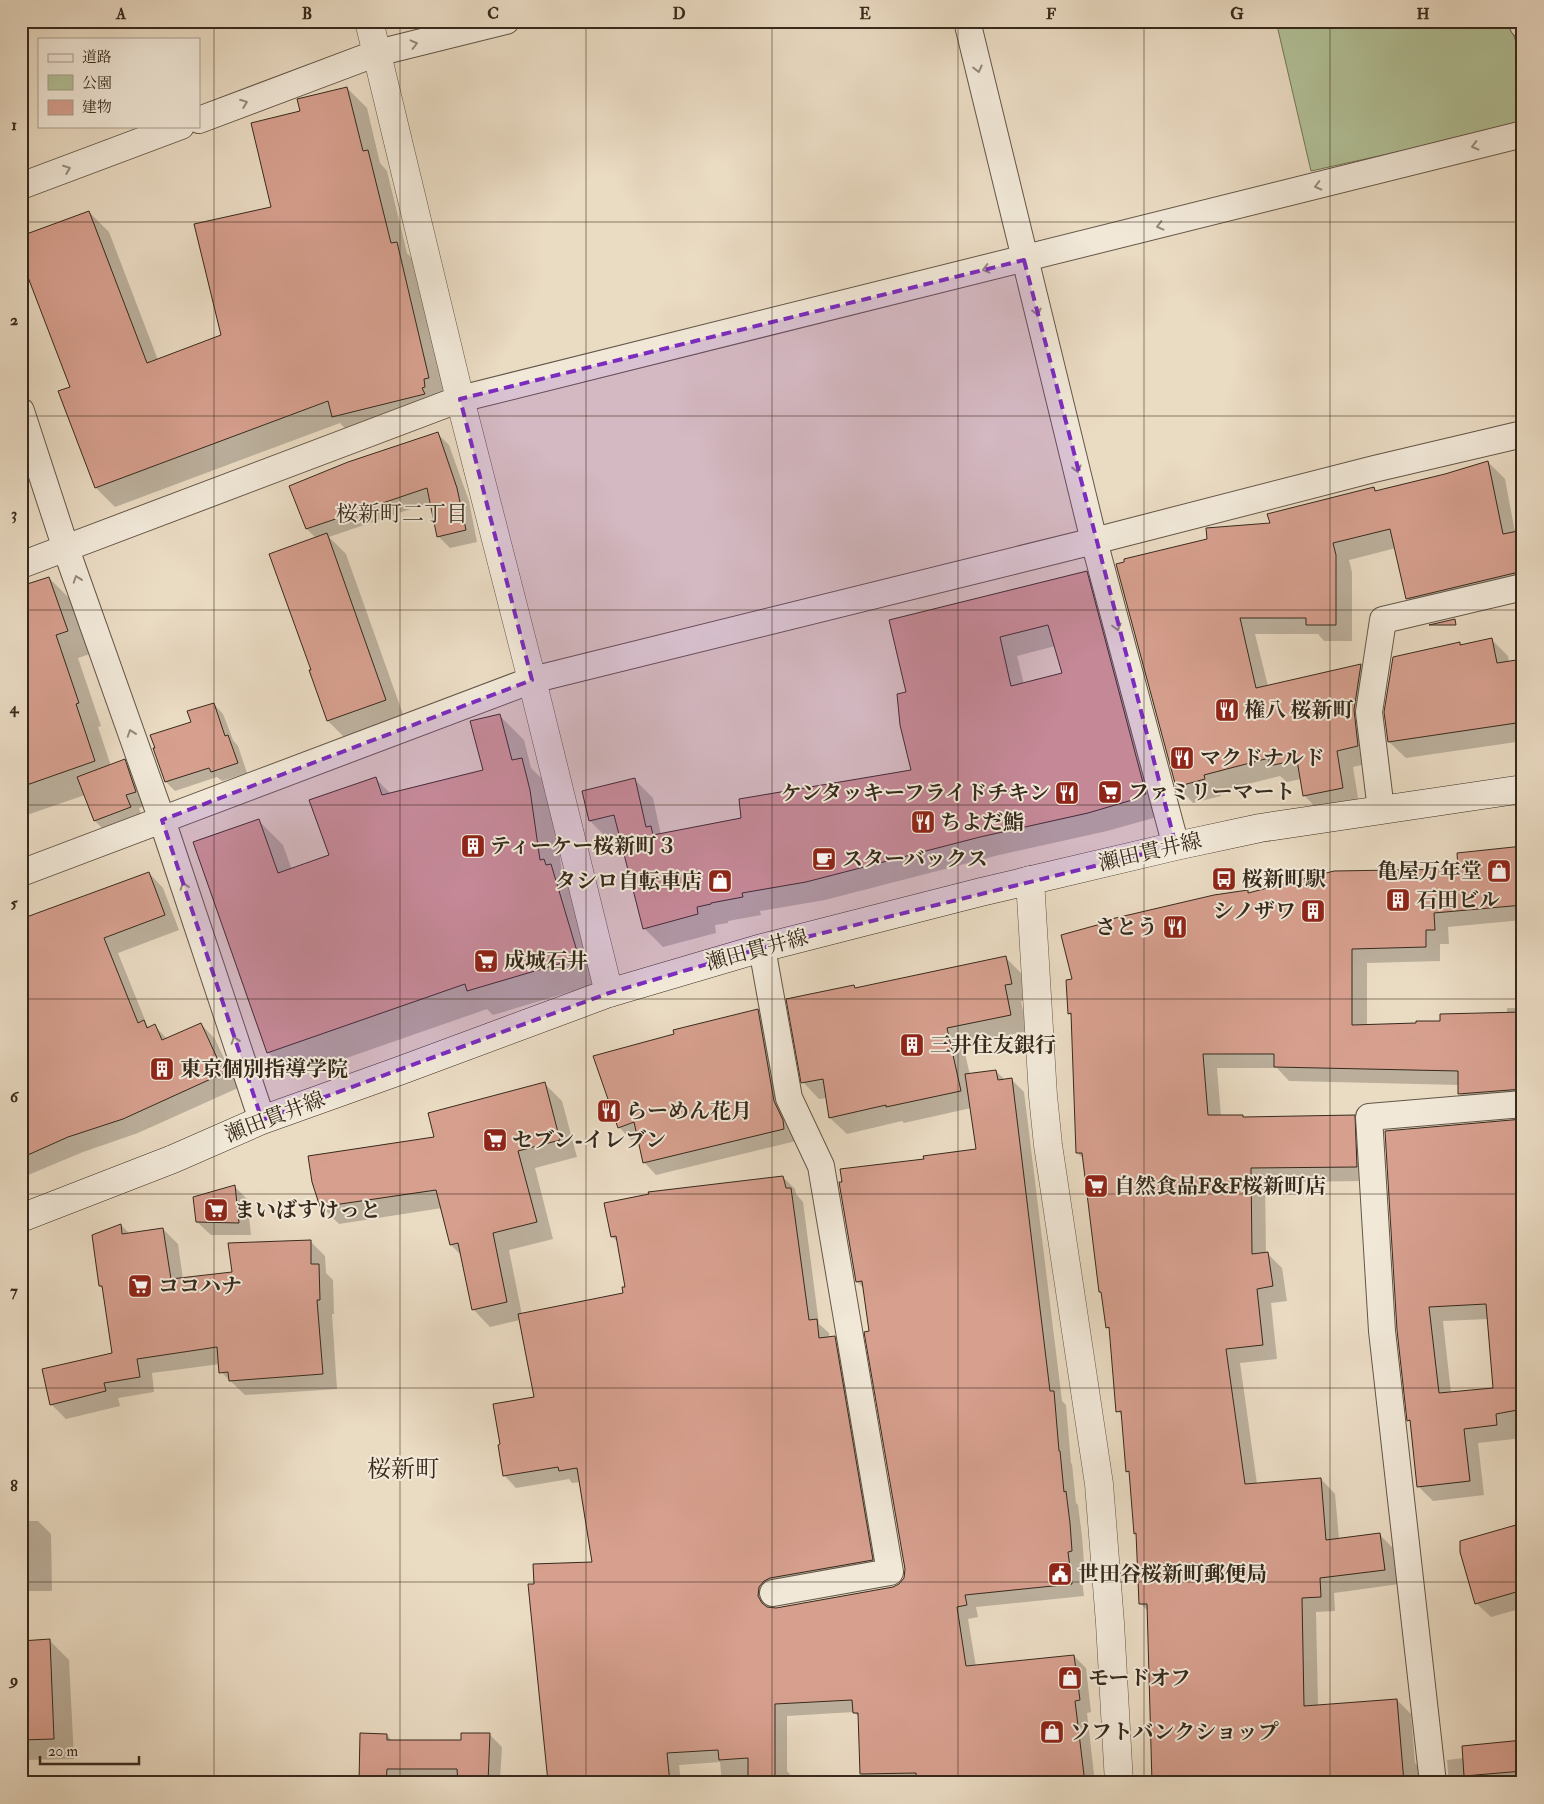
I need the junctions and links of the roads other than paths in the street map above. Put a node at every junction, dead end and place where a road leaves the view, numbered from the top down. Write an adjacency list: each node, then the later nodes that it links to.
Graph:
1 (369, 21): 6 (street)
2 (506, 21): 6 (street, one-way to 2)
3 (967, 21): 11 (street, one-way to 11)
4 (1522, 21): 5 (street)
5 (1523, 25)
6 (376, 53): 7 (street, one-way to 6); 12 (street)
7 (200, 120)
8 (177, 128): 10 (street, one-way to 8)
9 (1523, 134): 11 (street, one-way to 11)
10 (21, 186)
11 (1024, 260): 12 (street, one-way to 12); 15 (street, one-way to 15)
12 (460, 399): 16 (street); 19 (street)
13 (21, 411): 16 (street)
14 (1523, 434): 15 (street)
15 (1094, 541): 19 (street); 23 (street, one-way to 23)
16 (66, 549): 17 (street); 22 (street, one-way to 16)
17 (21, 565)
18 (1523, 587): 21 (street)
19 (532, 680): 22 (street); 27 (street)
20 (1523, 789): 21 (street, 瀬田貫井線)
21 (1381, 810): 23 (street, 瀬田貫井線)
22 (162, 820): 24 (street); 29 (street, one-way to 22)
23 (1176, 846): 25 (street, 瀬田貫井線)
24 (21, 873)
25 (1030, 880): 26 (street, 瀬田貫井線); 32 (street)
26 (762, 948): 27 (street, 瀬田貫井線); 31 (street)
27 (608, 993): 29 (street, 瀬田貫井線)
28 (1523, 1104): 33 (street)
29 (262, 1120): 30 (street, 瀬田貫井線)
30 (21, 1218)
31 (773, 1593)
32 (1119, 1783)
33 (1434, 1783)

